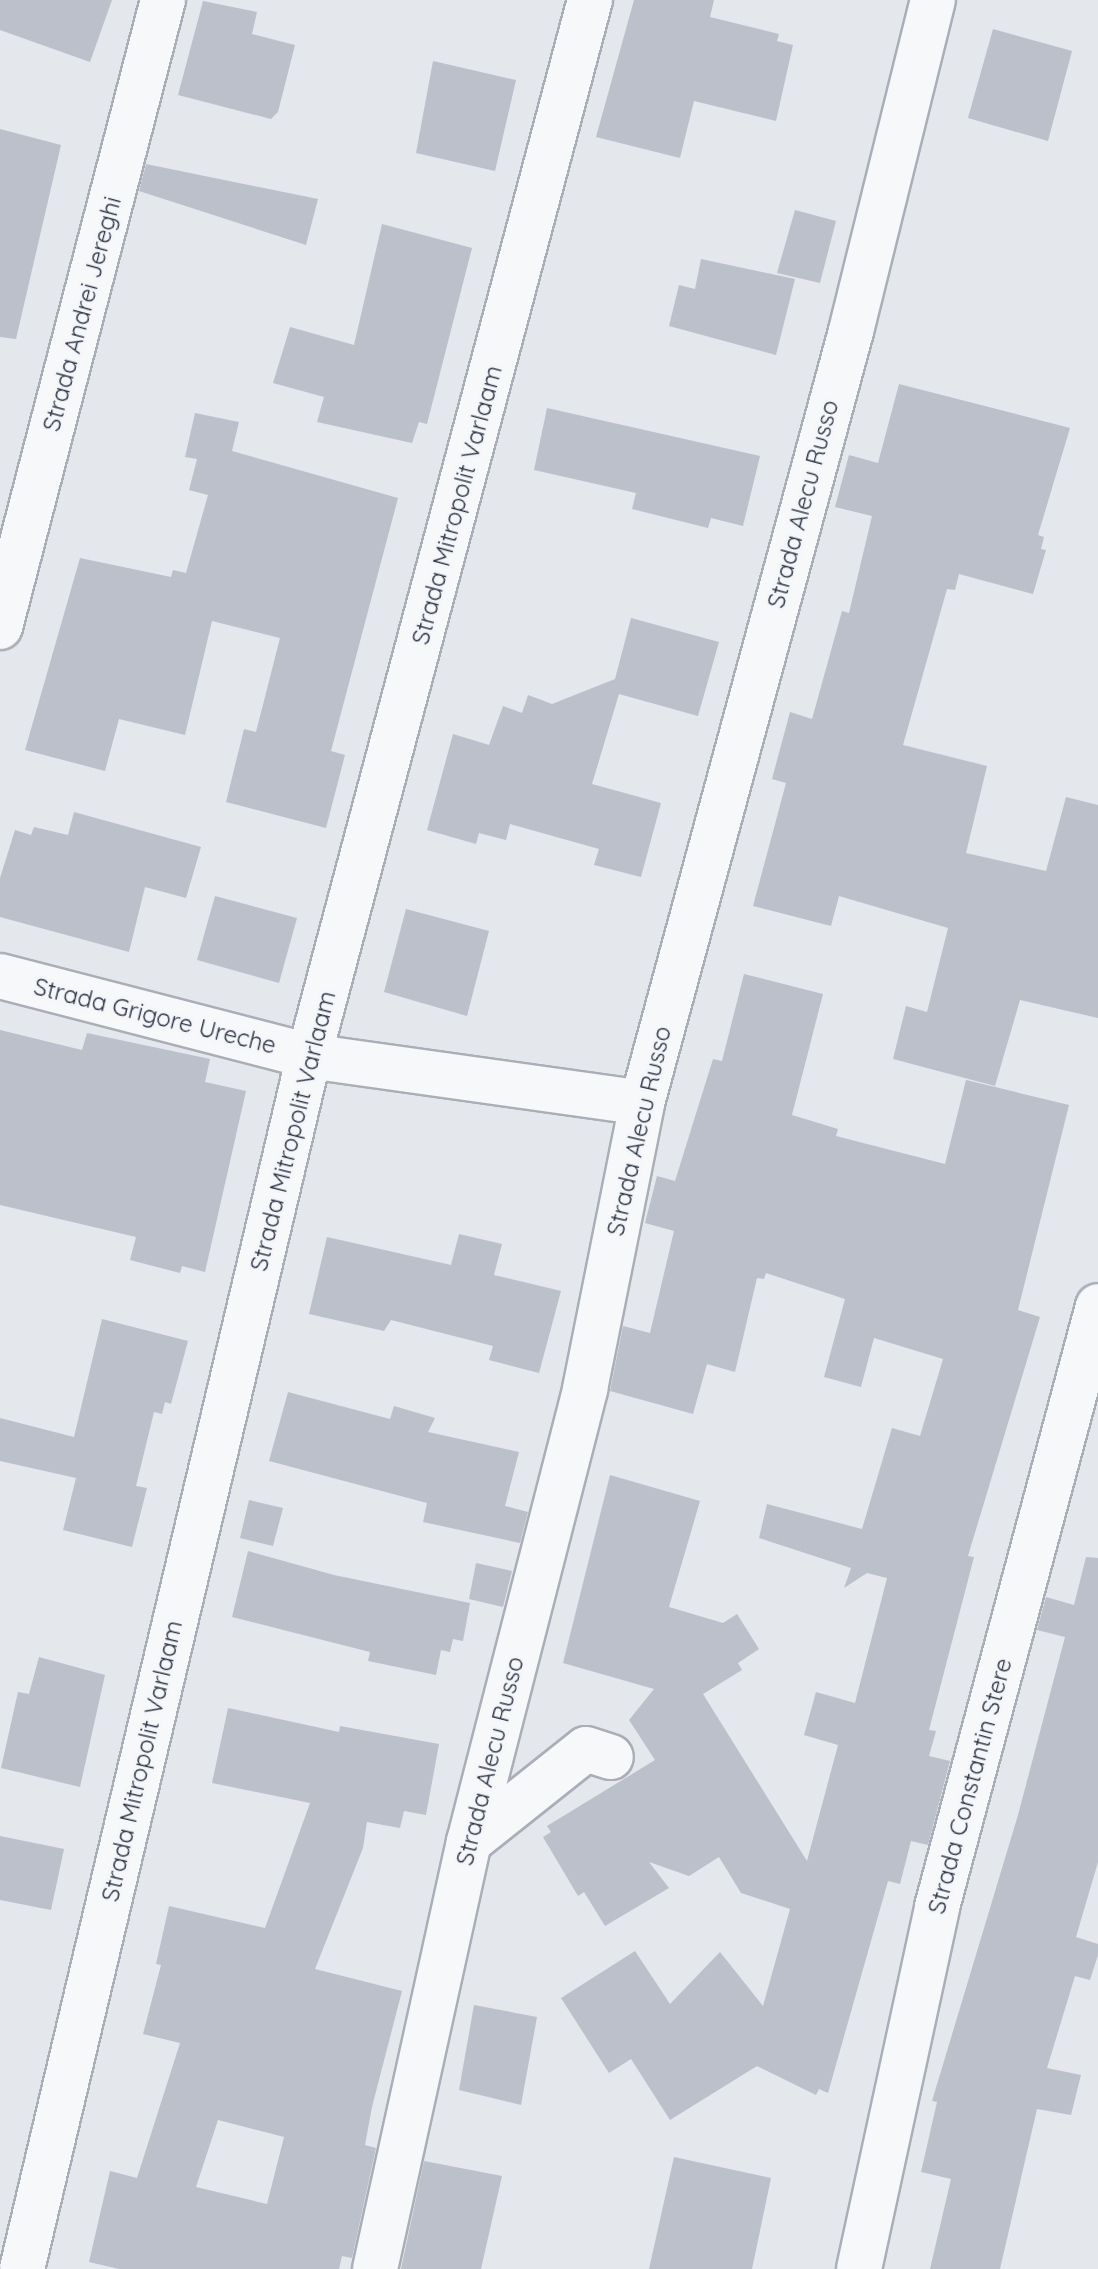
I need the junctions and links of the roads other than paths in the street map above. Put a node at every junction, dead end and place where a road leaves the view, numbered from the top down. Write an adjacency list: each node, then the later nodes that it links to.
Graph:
1 (163, 0): 4 (street, Strada Andrei Jereghi)
2 (590, 0): 6 (street, Strada Mitropolit Varlaam)
3 (933, 0): 7 (street, Strada Alecu Russo)
4 (0, 627)
5 (0, 976): 6 (street, Strada Grigore Ureche)
6 (309, 1056): 7 (street, Strada Grigore Ureche); 11 (street, Strada Mitropolit Varlaam)
7 (642, 1103): 10 (street, Strada Alecu Russo)
8 (1098, 1306): 13 (street, Strada Constantin Stere)
9 (611, 1757): 10 (street)
10 (469, 1842): 12 (street, Strada Alecu Russo)
11 (15, 2265)
12 (375, 2269)
13 (859, 2269)

